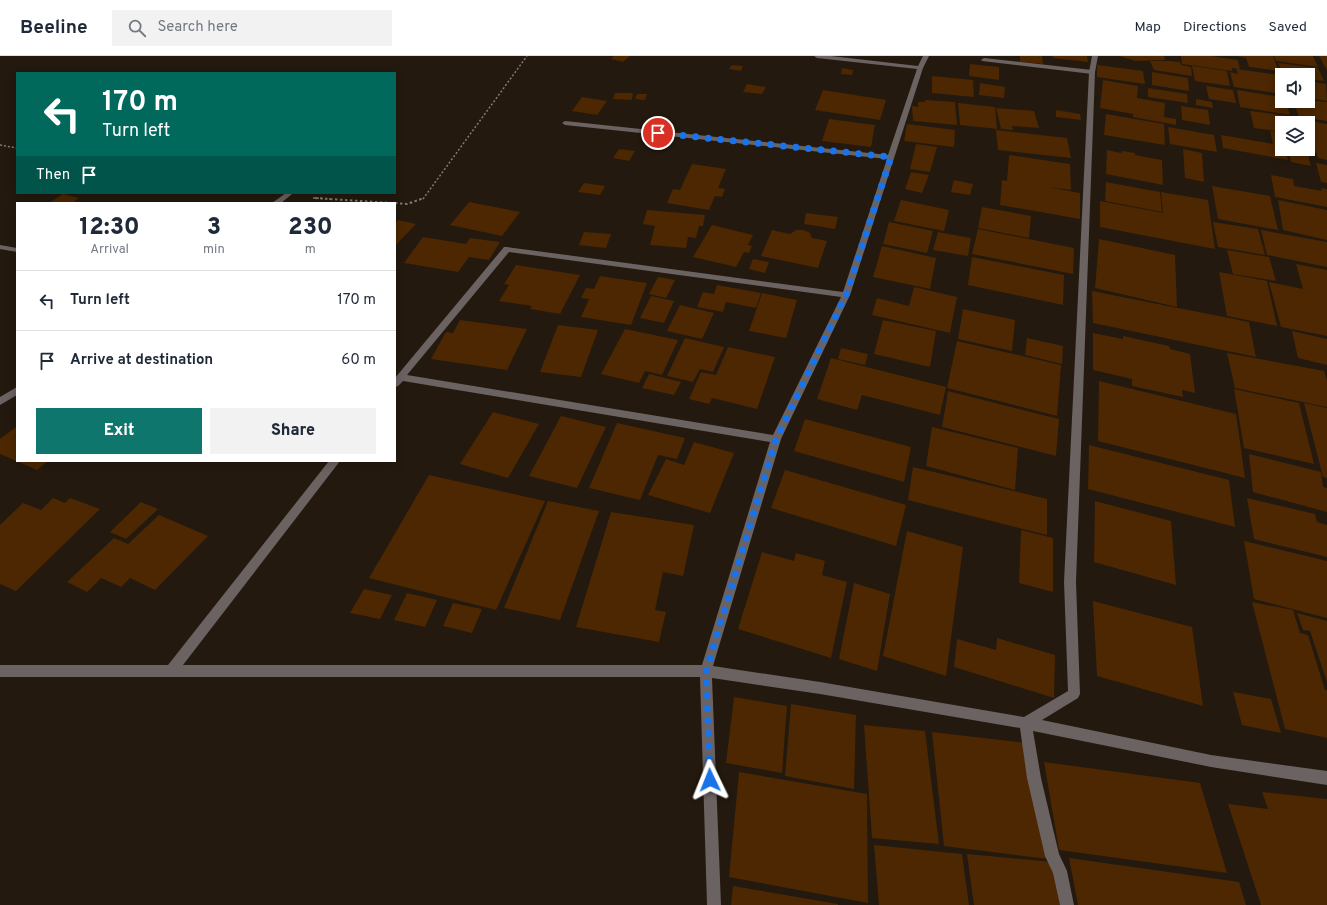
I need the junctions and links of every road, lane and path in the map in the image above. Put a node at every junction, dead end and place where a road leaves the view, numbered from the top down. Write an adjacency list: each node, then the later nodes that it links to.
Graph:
1 (527, 56): 15 (path)
2 (817, 56): 6 (street)
3 (926, 56): 6 (street)
4 (1095, 56): 7 (street)
5 (984, 60): 7 (street)
6 (920, 68): 11 (street)
7 (1092, 72): 27 (street)
8 (565, 123): 11 (street)
9 (0, 145): 10 (path)
10 (16, 148)
11 (891, 157): 18 (street)
12 (289, 194): 13 (street); 14 (path)
13 (277, 202)
14 (373, 202)
15 (396, 203)
16 (0, 247): 17 (street)
17 (16, 250)
18 (846, 295): 19 (street); 22 (street)
19 (398, 380): 22 (street)
20 (16, 391): 21 (street)
21 (0, 402)
22 (776, 439): 26 (street)
23 (334, 462): 24 (street)
24 (172, 670): 25 (street); 26 (street)
25 (0, 671)
26 (706, 671): 27 (street); 29 (street)
27 (1026, 723): 28 (street); 30 (street)
28 (1327, 778)
29 (714, 905)
30 (1067, 905)

